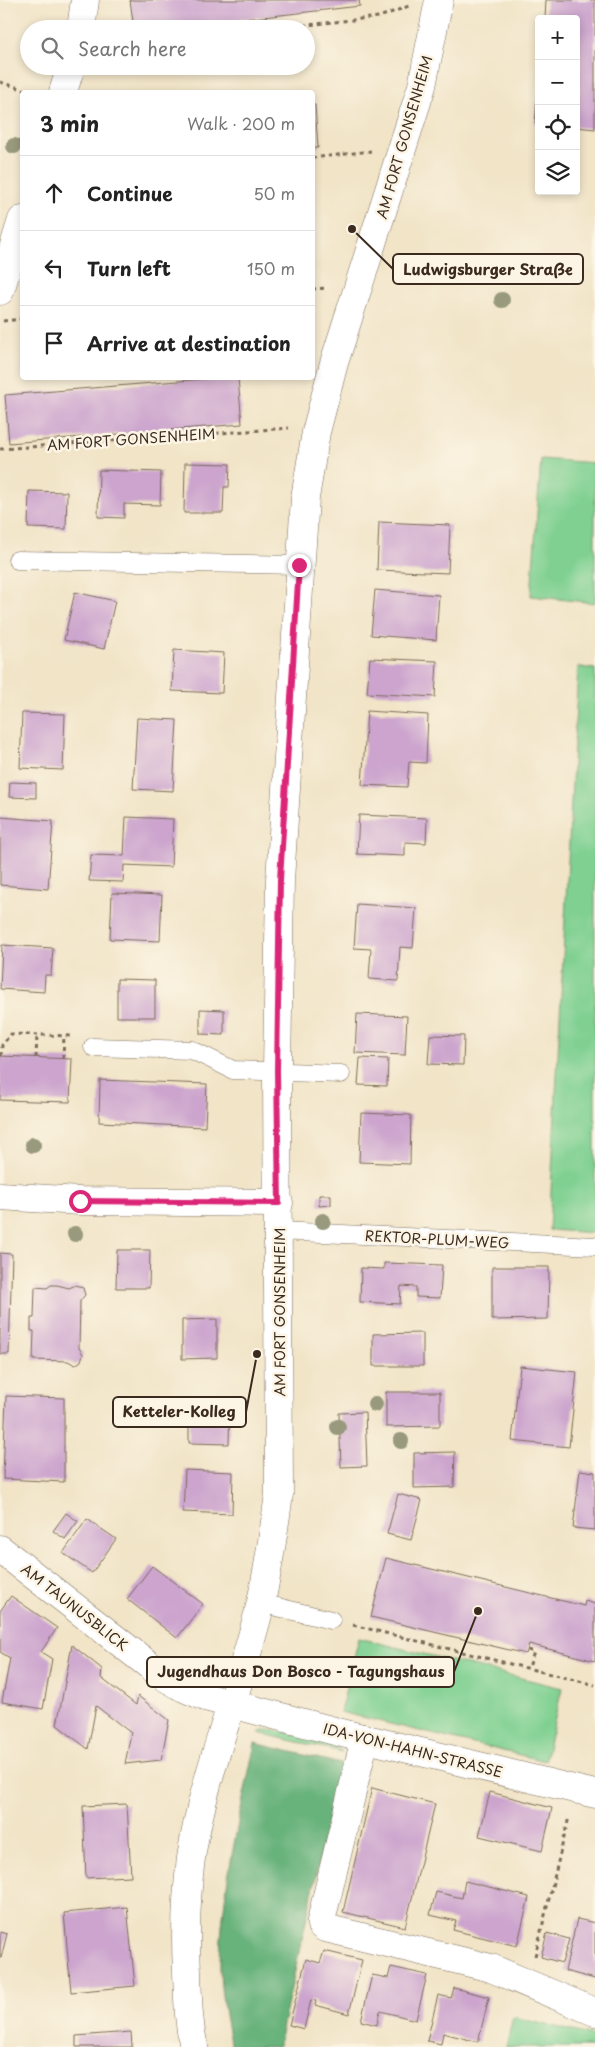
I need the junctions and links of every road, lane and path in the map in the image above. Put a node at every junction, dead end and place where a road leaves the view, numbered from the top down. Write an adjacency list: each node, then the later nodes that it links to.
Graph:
1 (85, 0): 3 (street)
2 (428, 4): 4 (path); 20 (street, AM FORT GONSENHEIM)
3 (82, 20)
4 (315, 24)
5 (68, 75): 8 (street)
6 (0, 82): 7 (path)
7 (26, 90)
8 (64, 90)
9 (379, 152): 10 (path, AM FORT GONSENHEIM)
10 (315, 158)
11 (20, 226): 14 (street)
12 (315, 289): 13 (path)
13 (333, 289)
14 (0, 291)
15 (20, 319): 16 (path)
16 (0, 322)
17 (292, 428): 18 (path, AM FORT GONSENHEIM)
18 (0, 449)
19 (17, 560): 20 (lane)
20 (299, 565): 27 (street, AM FORT GONSENHEIM)
21 (37, 1035): 22 (path); 24 (path); 25 (path)
22 (64, 1035): 23 (path); 26 (path)
23 (93, 1047): 27 (lane)
24 (1, 1056)
25 (36, 1058)
26 (63, 1059)
27 (277, 1071): 28 (lane); 30 (street, AM FORT GONSENHEIM)
28 (341, 1074)
29 (0, 1196): 30 (street)
30 (279, 1203): 31 (street, AM FORT GONSENHEIM)
31 (279, 1231): 32 (lane, REKTOR-PLUM-WEG); 34 (street, AM FORT GONSENHEIM)
32 (595, 1246)
33 (0, 1549): 39 (street, AM TAUNUSBLICK)
34 (261, 1603): 35 (lane); 39 (street, AM FORT GONSENHEIM)
35 (331, 1620): 37 (path)
36 (528, 1650): 37 (path)
37 (530, 1667): 38 (path)
38 (595, 1685)
39 (231, 1704): 40 (street, IDA-VON-HAHN-STRASSE); 44 (street, AM FORT GONSENHEIM)
40 (365, 1738): 41 (street, IDA-VON-HAHN-STRASSE); 42 (street)
41 (585, 1791): 42 (path)
42 (528, 1984): 43 (street)
43 (595, 2012)
44 (194, 2047)

